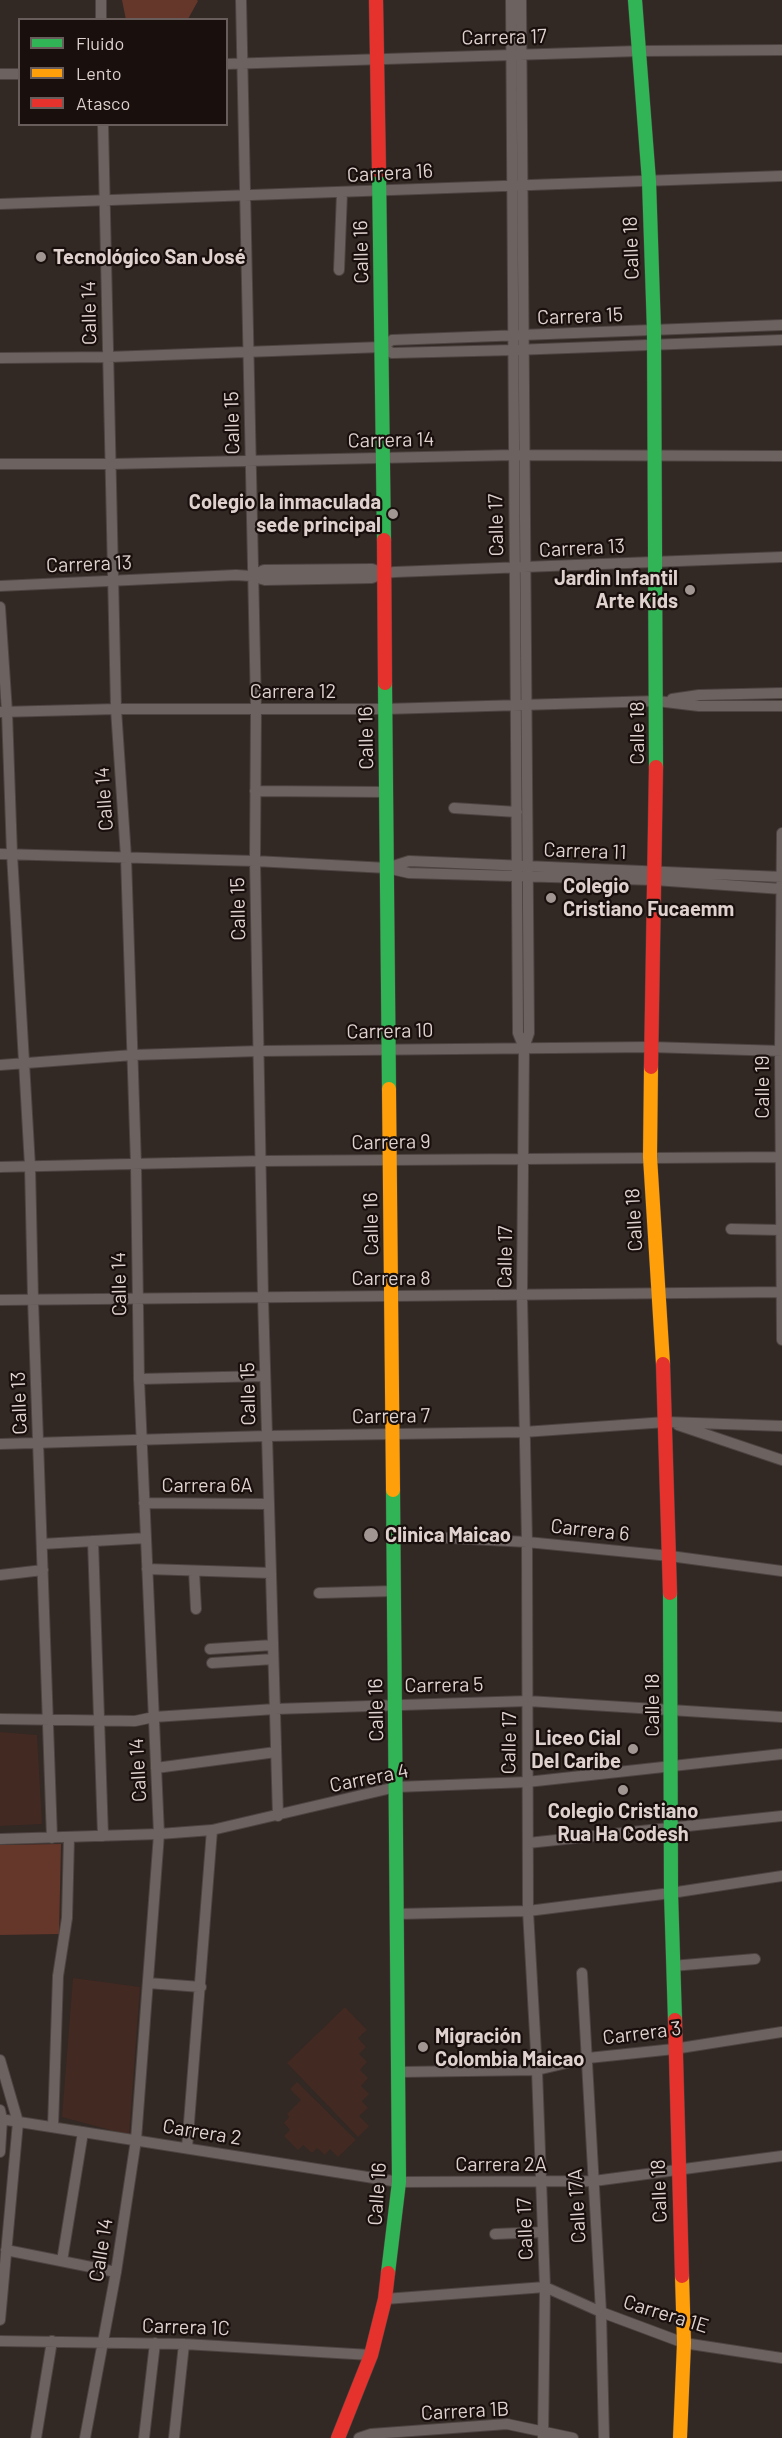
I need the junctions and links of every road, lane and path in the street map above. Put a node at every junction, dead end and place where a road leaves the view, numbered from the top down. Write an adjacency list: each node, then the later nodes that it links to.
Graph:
1 (100, 0): 7 (street)
2 (241, 0): 12 (street, Calle 15)
3 (376, 0): 11 (main road, Calle 16)
4 (511, 0): 10 (street, Calle 17)
5 (521, 0): 10 (street, Calle 17)
6 (635, 0): 9 (main road, Calle 18)
7 (101, 18)
8 (782, 50): 9 (street, Carrera 17)
9 (639, 51): 10 (street, Carrera 17); 18 (main road, Calle 18)
10 (517, 55): 11 (street, Carrera 17); 19 (street, Calle 17)
11 (377, 58): 12 (street, Carrera 17); 20 (main road, Calle 16)
12 (243, 63): 13 (street, Carrera 17); 22 (street, Calle 15)
13 (228, 64)
14 (0, 74): 15 (street)
15 (18, 74)
16 (103, 126): 23 (street, Calle 14)
17 (782, 176): 18 (street, Carrera 16)
18 (649, 181): 19 (street, Carrera 16); 28 (main road, Calle 18)
19 (518, 186): 20 (street, Carrera 16); 27 (street, Calle 17)
20 (379, 191): 21 (street, Carrera 16); 30 (main road, Calle 16)
21 (342, 193): 22 (street, Carrera 16); 25 (street)
22 (244, 194): 23 (street, Carrera 16); 32 (street, Calle 15)
23 (105, 198): 24 (street, Carrera 16); 33 (street, Calle 14)
24 (0, 204)
25 (339, 270)
26 (782, 325): 28 (street, Carrera 15)
27 (519, 336): 28 (street, Carrera 15); 30 (street, Carrera 15); 31 (street, Calle 17)
28 (654, 338): 29 (street, Carrera 15); 31 (street, Carrera 15); 36 (main road, Calle 18)
29 (782, 340)
30 (382, 347): 31 (street, Carrera 15); 32 (street, Carrera 15); 38 (main road, Calle 16)
31 (519, 349): 35 (street, Calle 17)
32 (248, 353): 33 (street, Carrera 15); 39 (street, Calle 15)
33 (108, 357): 34 (street, Carrera 15); 41 (street, Calle 14)
34 (0, 358)
35 (519, 455): 36 (street, Carrera 14); 38 (street, Carrera 14); 44 (street, Calle 17)
36 (654, 456): 37 (street, Carrera 14); 43 (main road, Calle 18)
37 (782, 456)
38 (383, 458): 39 (street, Carrera 14); 45 (main road, Calle 16)
39 (250, 461): 41 (street, Carrera 14); 46 (street, Calle 15)
40 (0, 464): 41 (street, Carrera 14)
41 (111, 464): 47 (street, Calle 14)
42 (782, 557): 43 (street, Carrera 13)
43 (655, 562): 44 (street, Carrera 13); 51 (main road, Calle 18)
44 (520, 568): 45 (street, Carrera 13); 52 (street, Calle 17)
45 (384, 573): 46 (street, Carrera 13); 56 (main road, Calle 16)
46 (252, 576): 47 (street, Carrera 13); 54 (street, Calle 15)
47 (113, 581): 48 (street, Carrera 13); 55 (street, Calle 14)
48 (0, 586)
49 (0, 607): 57 (street, Calle 13)
50 (782, 693): 51 (street, Carrera 12)
51 (657, 701): 52 (street, Carrera 12); 53 (street, Carrera 12); 68 (main road, Calle 18)
52 (521, 703): 56 (street, Carrera 12); 61 (street, Calle 17); 67 (street, Calle 17)
53 (782, 705)
54 (255, 708): 55 (street, Carrera 12); 56 (street, Carrera 12); 58 (street, Calle 15)
55 (116, 709): 57 (street, Carrera 12); 64 (street, Calle 14)
56 (386, 709): 59 (main road, Calle 16)
57 (3, 712): 63 (street, Calle 13)
58 (255, 791): 59 (street); 65 (street, Calle 15)
59 (386, 792): 66 (main road, Calle 16)
60 (454, 808): 61 (street)
61 (517, 812): 67 (street, Calle 17)
62 (782, 833): 69 (street, Calle 19)
63 (6, 854): 64 (street, Carrera 11); 77 (street, Calle 13)
64 (126, 857): 65 (street, Carrera 11); 76 (street, Calle 14)
65 (255, 861): 66 (street, Carrera 11); 74 (street, Calle 15)
66 (387, 868): 67 (street, Carrera 11); 73 (main road, Calle 16)
67 (523, 871): 68 (street, Carrera 11); 72 (street, Calle 17)
68 (655, 876): 69 (street, Carrera 11); 70 (street, Carrera 11); 71 (main road, Calle 18)
69 (782, 877): 70 (street, Calle 19)
70 (782, 889): 75 (street, Calle 19)
71 (650, 1047): 72 (street, Carrera 10); 75 (street, Carrera 10); 79 (main road, Calle 18)
72 (525, 1048): 73 (street, Carrera 10); 81 (street, Calle 17)
73 (389, 1050): 74 (street, Carrera 10); 82 (main road, Calle 16)
74 (259, 1051): 76 (street, Carrera 10); 83 (street, Calle 15)
75 (781, 1051): 80 (street, Calle 19)
76 (133, 1055): 77 (street, Carrera 10); 84 (street, Calle 14)
77 (25, 1064): 78 (street, Carrera 10); 85 (street, Calle 13)
78 (0, 1065)
79 (650, 1157): 80 (street, Carrera 9); 81 (street, Carrera 9); 90 (main road, Calle 18)
80 (781, 1157): 88 (street, Calle 19)
81 (524, 1158): 82 (street, Carrera 9); 91 (street, Calle 17)
82 (390, 1160): 83 (street, Carrera 9); 92 (main road, Calle 16)
83 (261, 1161): 84 (street, Carrera 9); 93 (street, Calle 15)
84 (136, 1165): 85 (street, Carrera 9); 95 (street, Calle 14)
85 (30, 1166): 86 (street, Carrera 9); 94 (street, Calle 13)
86 (0, 1167)
87 (730, 1229): 88 (street)
88 (780, 1230): 89 (street, Calle 19)
89 (781, 1292): 90 (street, Carrera 8); 97 (street, Calle 19)
90 (657, 1294): 91 (street, Carrera 8); 100 (main road, Calle 18)
91 (522, 1295): 92 (street, Carrera 8); 102 (street, Calle 17)
92 (391, 1296): 93 (street, Carrera 8); 103 (main road, Calle 16)
93 (263, 1297): 95 (street, Carrera 8); 98 (street, Calle 15)
94 (33, 1299): 95 (street, Carrera 8); 96 (street, Carrera 8); 106 (street, Calle 13)
95 (137, 1299): 99 (street, Calle 14)
96 (0, 1300)
97 (782, 1340)
98 (266, 1376): 99 (street); 104 (street, Calle 15)
99 (139, 1379): 105 (street, Calle 14)
100 (666, 1422): 101 (street, Carrera 7); 102 (street, Carrera 7); 108 (street); 116 (main road, Calle 18)
101 (782, 1426)
102 (524, 1432): 103 (street, Carrera 7); 114 (street, Calle 17)
103 (393, 1434): 104 (street, Carrera 7); 111 (main road, Calle 16)
104 (266, 1436): 105 (street, Carrera 7); 110 (street, Calle 15)
105 (142, 1439): 106 (street, Carrera 7); 109 (street, Calle 14)
106 (39, 1443): 107 (street, Carrera 7); 115 (street, Calle 13)
107 (0, 1444)
108 (782, 1460)
109 (144, 1503): 110 (street, Carrera 6A); 112 (street, Calle 14)
110 (268, 1504): 121 (street, Calle 15)
111 (394, 1535): 114 (street, Carrera 6); 123 (main road, Calle 16)
112 (146, 1538): 113 (street); 117 (street, Calle 14)
113 (93, 1541): 115 (street); 138 (street)
114 (527, 1542): 116 (street, Carrera 6); 130 (street, Calle 17)
115 (42, 1544): 118 (street, Calle 13)
116 (670, 1556): 120 (street, Carrera 6); 133 (main road, Calle 18)
117 (147, 1569): 119 (street); 134 (street, Calle 14)
118 (43, 1570): 122 (street); 137 (street, Calle 13)
119 (194, 1571): 121 (street); 125 (street)
120 (782, 1571)
121 (271, 1573): 126 (street, Calle 15)
122 (0, 1575)
123 (394, 1591): 124 (street); 131 (main road, Calle 16)
124 (319, 1593)
125 (196, 1609)
126 (273, 1645): 127 (street); 128 (street, Calle 15)
127 (210, 1649)
128 (273, 1659): 129 (street); 132 (street, Calle 15)
129 (212, 1663)
130 (528, 1701): 131 (street, Carrera 5); 133 (street, Carrera 5); 143 (street, Calle 17)
131 (395, 1704): 132 (street, Carrera 5); 144 (main road, Calle 16)
132 (275, 1709): 134 (street, Carrera 5); 139 (street, Calle 15)
133 (672, 1711): 135 (street, Carrera 5); 141 (main road, Calle 18)
134 (154, 1717): 138 (street, Carrera 5); 142 (street, Calle 14)
135 (782, 1717)
136 (0, 1719): 137 (street, Carrera 5)
137 (48, 1720): 138 (street, Carrera 5); 151 (street, Calle 13)
138 (99, 1722): 150 (street)
139 (276, 1752): 142 (street); 145 (street, Calle 15)
140 (782, 1754): 141 (street, Carrera 4)
141 (671, 1764): 143 (street, Carrera 4); 147 (main road, Calle 18)
142 (156, 1768): 149 (street, Calle 14)
143 (527, 1782): 144 (street, Carrera 4); 154 (street, Calle 17)
144 (396, 1788): 145 (street, Carrera 4); 158 (main road, Calle 16)
145 (278, 1816): 148 (street, Carrera 4)
146 (782, 1816): 147 (street)
147 (672, 1828): 154 (street); 156 (main road, Calle 18)
148 (212, 1830): 149 (street, Carrera 4); 163 (street)
149 (159, 1834): 150 (street, Carrera 4); 162 (street, Calle 14)
150 (103, 1836): 152 (street, Carrera 4)
151 (52, 1838): 152 (street, Carrera 4); 153 (street, Carrera 4)
152 (69, 1838): 172 (street)
153 (0, 1839)
154 (528, 1843): 157 (street, Calle 17)
155 (782, 1876): 156 (street)
156 (671, 1893): 157 (street); 160 (main road, Calle 18)
157 (528, 1911): 158 (street); 168 (street, Calle 17)
158 (397, 1914): 169 (main road, Calle 16)
159 (755, 1959): 160 (street)
160 (672, 1966): 165 (main road, Calle 18)
161 (582, 1973): 166 (street, Calle 17A)
162 (148, 1983): 163 (street); 174 (street, Calle 14)
163 (201, 1987): 175 (street)
164 (782, 2032): 165 (street, Carrera 3)
165 (674, 2049): 166 (street, Carrera 3); 178 (main road, Calle 18)
166 (588, 2058): 168 (street, Carrera 3); 179 (street, Calle 17A)
167 (0, 2060): 171 (street)
168 (537, 2070): 169 (street, Carrera 3); 181 (street, Calle 17)
169 (399, 2072): 180 (main road, Calle 16)
170 (1, 2116): 171 (street, Carrera 2); 176 (street)
171 (18, 2122): 172 (street, Carrera 2); 184 (street)
172 (53, 2127): 173 (street, Carrera 2)
173 (83, 2132): 174 (street, Carrera 2); 185 (street)
174 (136, 2140): 175 (street, Carrera 2); 186 (street, Calle 14)
175 (187, 2148): 180 (street, Carrera 2)
176 (0, 2152)
177 (782, 2156): 178 (street, Carrera 2A)
178 (678, 2170): 179 (street, Carrera 2A); 195 (main road, Calle 18)
179 (594, 2181): 181 (street, Carrera 2A); 189 (street, Calle 17A)
180 (399, 2182): 181 (street, Carrera 2A); 188 (main road, Calle 16)
181 (541, 2182): 182 (street, Calle 17)
182 (543, 2232): 183 (street); 187 (street, Calle 17)
183 (495, 2234)
184 (6, 2250): 185 (street); 190 (street)
185 (62, 2261): 186 (street)
186 (116, 2272): 193 (street, Calle 14)
187 (545, 2287): 188 (street); 189 (street, Carrera 1E); 199 (street, Calle 17)
188 (385, 2300): 197 (main road, Calle 16)
189 (601, 2312): 195 (street, Carrera 1E); 207 (street, Calle 17A)
190 (0, 2320)
191 (0, 2341): 192 (street, Carrera 1C)
192 (52, 2341): 193 (street, Carrera 1C); 200 (street)
193 (101, 2343): 194 (street, Carrera 1C); 201 (street, Calle 14)
194 (155, 2343): 196 (street, Carrera 1C); 202 (street)
195 (684, 2343): 198 (street, Carrera 1E); 208 (main road, Calle 18)
196 (184, 2344): 197 (street, Carrera 1C); 203 (street)
197 (371, 2355): 204 (main road, Calle 16)
198 (782, 2358)
199 (543, 2434): 205 (street, Carrera 1B); 206 (street, Carrera 1B)
200 (36, 2438)
201 (85, 2438)
202 (144, 2438)
203 (174, 2438)
204 (338, 2438)
205 (359, 2438)
206 (573, 2438)
207 (604, 2438)
208 (680, 2438)

